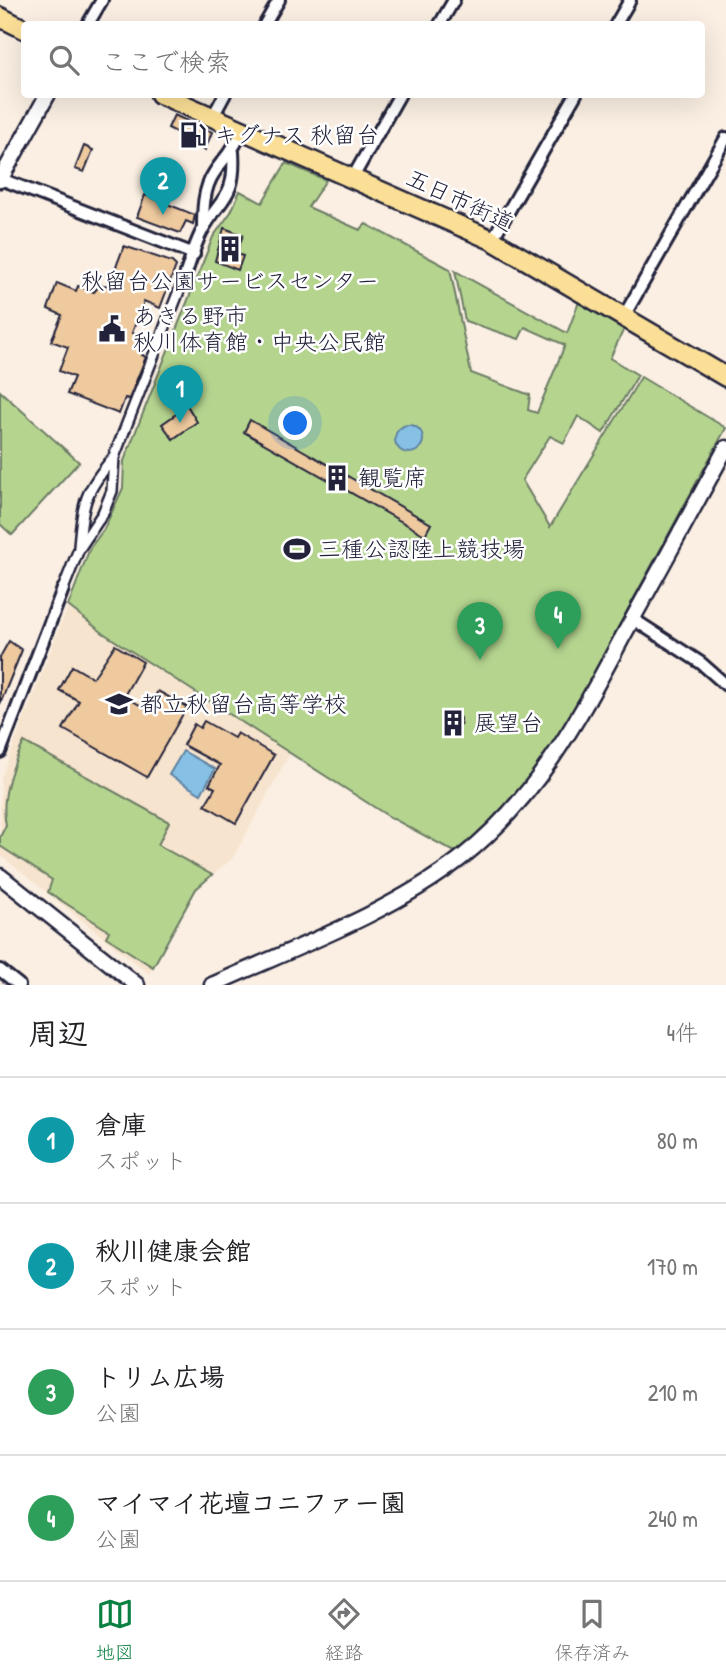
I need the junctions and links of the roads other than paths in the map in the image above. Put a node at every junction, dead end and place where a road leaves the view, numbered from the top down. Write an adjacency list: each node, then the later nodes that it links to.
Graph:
1 (102, 0): 6 (street)
2 (279, 0): 7 (street)
3 (454, 0): 8 (street)
4 (630, 0): 9 (street)
5 (0, 17): 10 (main road)
6 (90, 21)
7 (267, 21)
8 (442, 21)
9 (618, 21)
10 (21, 28)
11 (46, 98): 22 (street)
12 (169, 98): 16 (main road, 五日市街道)
13 (223, 98): 16 (street)
14 (398, 98): 23 (street)
15 (574, 98): 27 (street)
16 (212, 118): 17 (main road, 五日市街道)
17 (242, 131): 19 (street); 23 (main road, 五日市街道)
18 (726, 138): 30 (street)
19 (233, 152): 20 (street); 21 (street)
20 (219, 168): 21 (street); 24 (street)
21 (235, 176): 25 (street)
22 (0, 179): 28 (street)
23 (352, 179): 27 (main road, 五日市街道)
24 (205, 195): 25 (street); 26 (street)
25 (225, 201): 26 (street)
26 (203, 230): 28 (street)
27 (492, 240): 30 (main road, 五日市街道)
28 (194, 254): 29 (street)
29 (186, 273): 33 (street)
30 (624, 316): 31 (main road, 五日市街道)
31 (726, 377)
32 (726, 447): 40 (street)
33 (114, 457): 34 (street); 35 (street)
34 (96, 478): 35 (street); 36 (street)
35 (112, 485): 37 (street)
36 (82, 512): 37 (street); 38 (street)
37 (100, 518): 38 (street)
38 (79, 549): 39 (street)
39 (63, 589): 42 (street)
40 (633, 619): 41 (street); 47 (street)
41 (726, 685)
42 (0, 752)
43 (0, 876): 46 (street)
44 (0, 970): 45 (street)
45 (19, 985)
46 (137, 985)
47 (212, 985)

